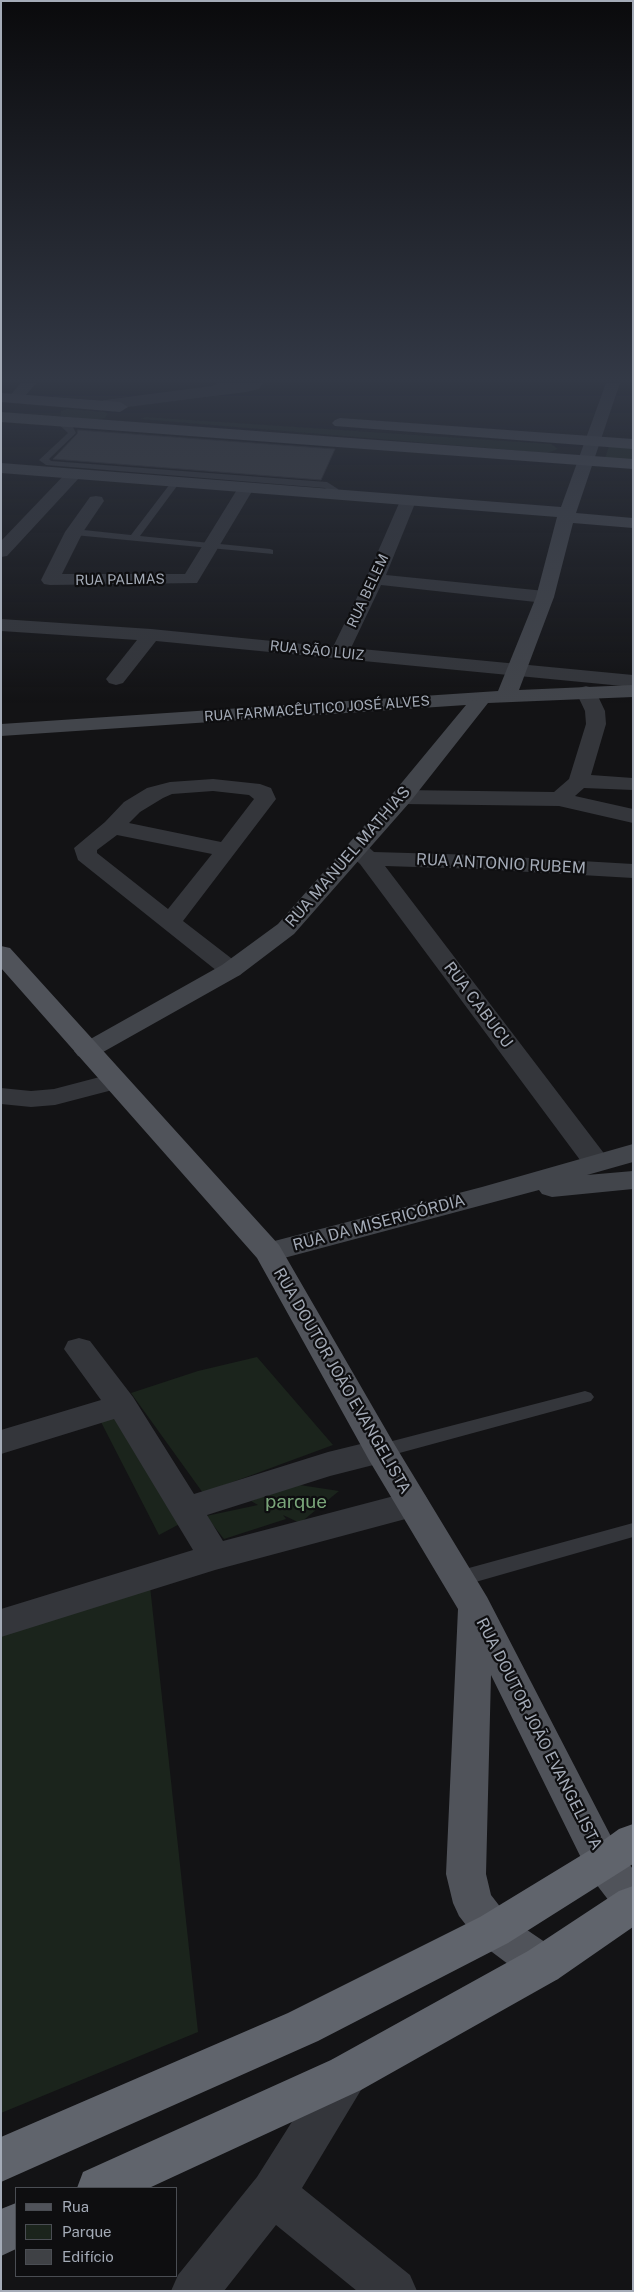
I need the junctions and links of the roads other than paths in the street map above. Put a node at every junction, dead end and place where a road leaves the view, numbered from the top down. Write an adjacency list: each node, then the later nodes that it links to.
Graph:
1 (59, 490): 13 (street)
2 (170, 490): 11 (lane)
3 (245, 490): 12 (street)
4 (331, 490): 7 (street)
5 (576, 490): 8 (street)
6 (96, 501): 10 (street)
7 (408, 501): 8 (street); 19 (street, RUA BELEM)
8 (566, 515): 9 (street); 20 (street)
9 (633, 523)
10 (74, 532): 11 (lane); 15 (street)
11 (134, 538): 12 (lane)
12 (209, 546): 14 (lane); 18 (street)
13 (3, 548)
14 (270, 552)
15 (57, 561): 16 (street); 18 (street, RUA PALMAS)
16 (76, 562)
17 (95, 563): 18 (street)
18 (194, 572)
19 (375, 579): 20 (street); 23 (street, RUA BELEM)
20 (545, 597): 24 (street)
21 (1, 626): 22 (street, RUA SÃO LUIZ)
22 (151, 635): 23 (street, RUA SÃO LUIZ); 25 (street)
23 (339, 653): 24 (street, RUA SÃO LUIZ)
24 (517, 671): 26 (street, RUA SÃO LUIZ); 29 (street)
25 (116, 679)
26 (633, 681)
27 (633, 690): 28 (street, RUA FARMACÊUTICO JOSÉ ALVES)
28 (586, 692): 29 (street, RUA FARMACÊUTICO JOSÉ ALVES); 32 (street)
29 (506, 696): 30 (street, RUA FARMACÊUTICO JOSÉ ALVES)
30 (482, 698): 31 (street, RUA FARMACÊUTICO JOSÉ ALVES); 34 (street, RUA MANUEL MATHIAS)
31 (1, 730)
32 (579, 781): 33 (street); 35 (street)
33 (633, 784)
34 (402, 797): 35 (street); 39 (street, RUA MANUEL MATHIAS)
35 (559, 799): 36 (street)
36 (633, 816)
37 (113, 827): 38 (street); 38 (street); 41 (street)
38 (227, 850): 41 (street)
39 (362, 854): 40 (street, RUA ANTONIO RUBEM); 43 (street, RUA MANUEL MATHIAS); 48 (street, RUA CABUCU)
40 (633, 871)
41 (170, 922): 43 (street)
42 (1, 953): 44 (main road, RUA DOUTOR JOÃO EVANGELISTA)
43 (231, 970): 44 (street, RUA MANUEL MATHIAS)
44 (87, 1050): 45 (main road, RUA DOUTOR JOÃO EVANGELISTA)
45 (115, 1081): 46 (street); 51 (main road, RUA DOUTOR JOÃO EVANGELISTA)
46 (1, 1096)
47 (633, 1153): 48 (street, RUA DA MISERICÓRDIA)
48 (596, 1162): 50 (street, RUA DA MISERICÓRDIA)
49 (633, 1180): 50 (street, RUA DA MISERICÓRDIA)
50 (488, 1195): 51 (street, RUA DA MISERICÓRDIA)
51 (269, 1252): 56 (main road, RUA DOUTOR JOÃO EVANGELISTA)
52 (79, 1349): 54 (street)
53 (585, 1397): 56 (lane)
54 (122, 1404): 55 (street); 58 (street)
55 (1, 1442)
56 (381, 1451): 57 (main road, RUA DOUTOR JOÃO EVANGELISTA); 58 (street)
57 (413, 1504): 60 (street); 61 (main road, RUA DOUTOR JOÃO EVANGELISTA)
58 (188, 1509): 60 (street)
59 (633, 1530): 61 (lane)
60 (215, 1558): 62 (street)
61 (466, 1593): 63 (main road, RUA DOUTOR JOÃO EVANGELISTA); 65 (main road)
62 (1, 1623)
63 (618, 1852): 64 (main road, RUA DOUTOR JOÃO EVANGELISTA); 65 (highway)
64 (633, 1902): 66 (highway)
65 (494, 1930): 66 (main road); 68 (highway)
66 (543, 1965): 67 (highway)
67 (346, 2075): 69 (highway); 70 (street)
68 (1, 2160)
69 (101, 2187)
70 (273, 2193): 73 (street); 74 (street)
71 (15, 2226): 72 (highway)
72 (1, 2233)
73 (194, 2291)
74 (394, 2291)

